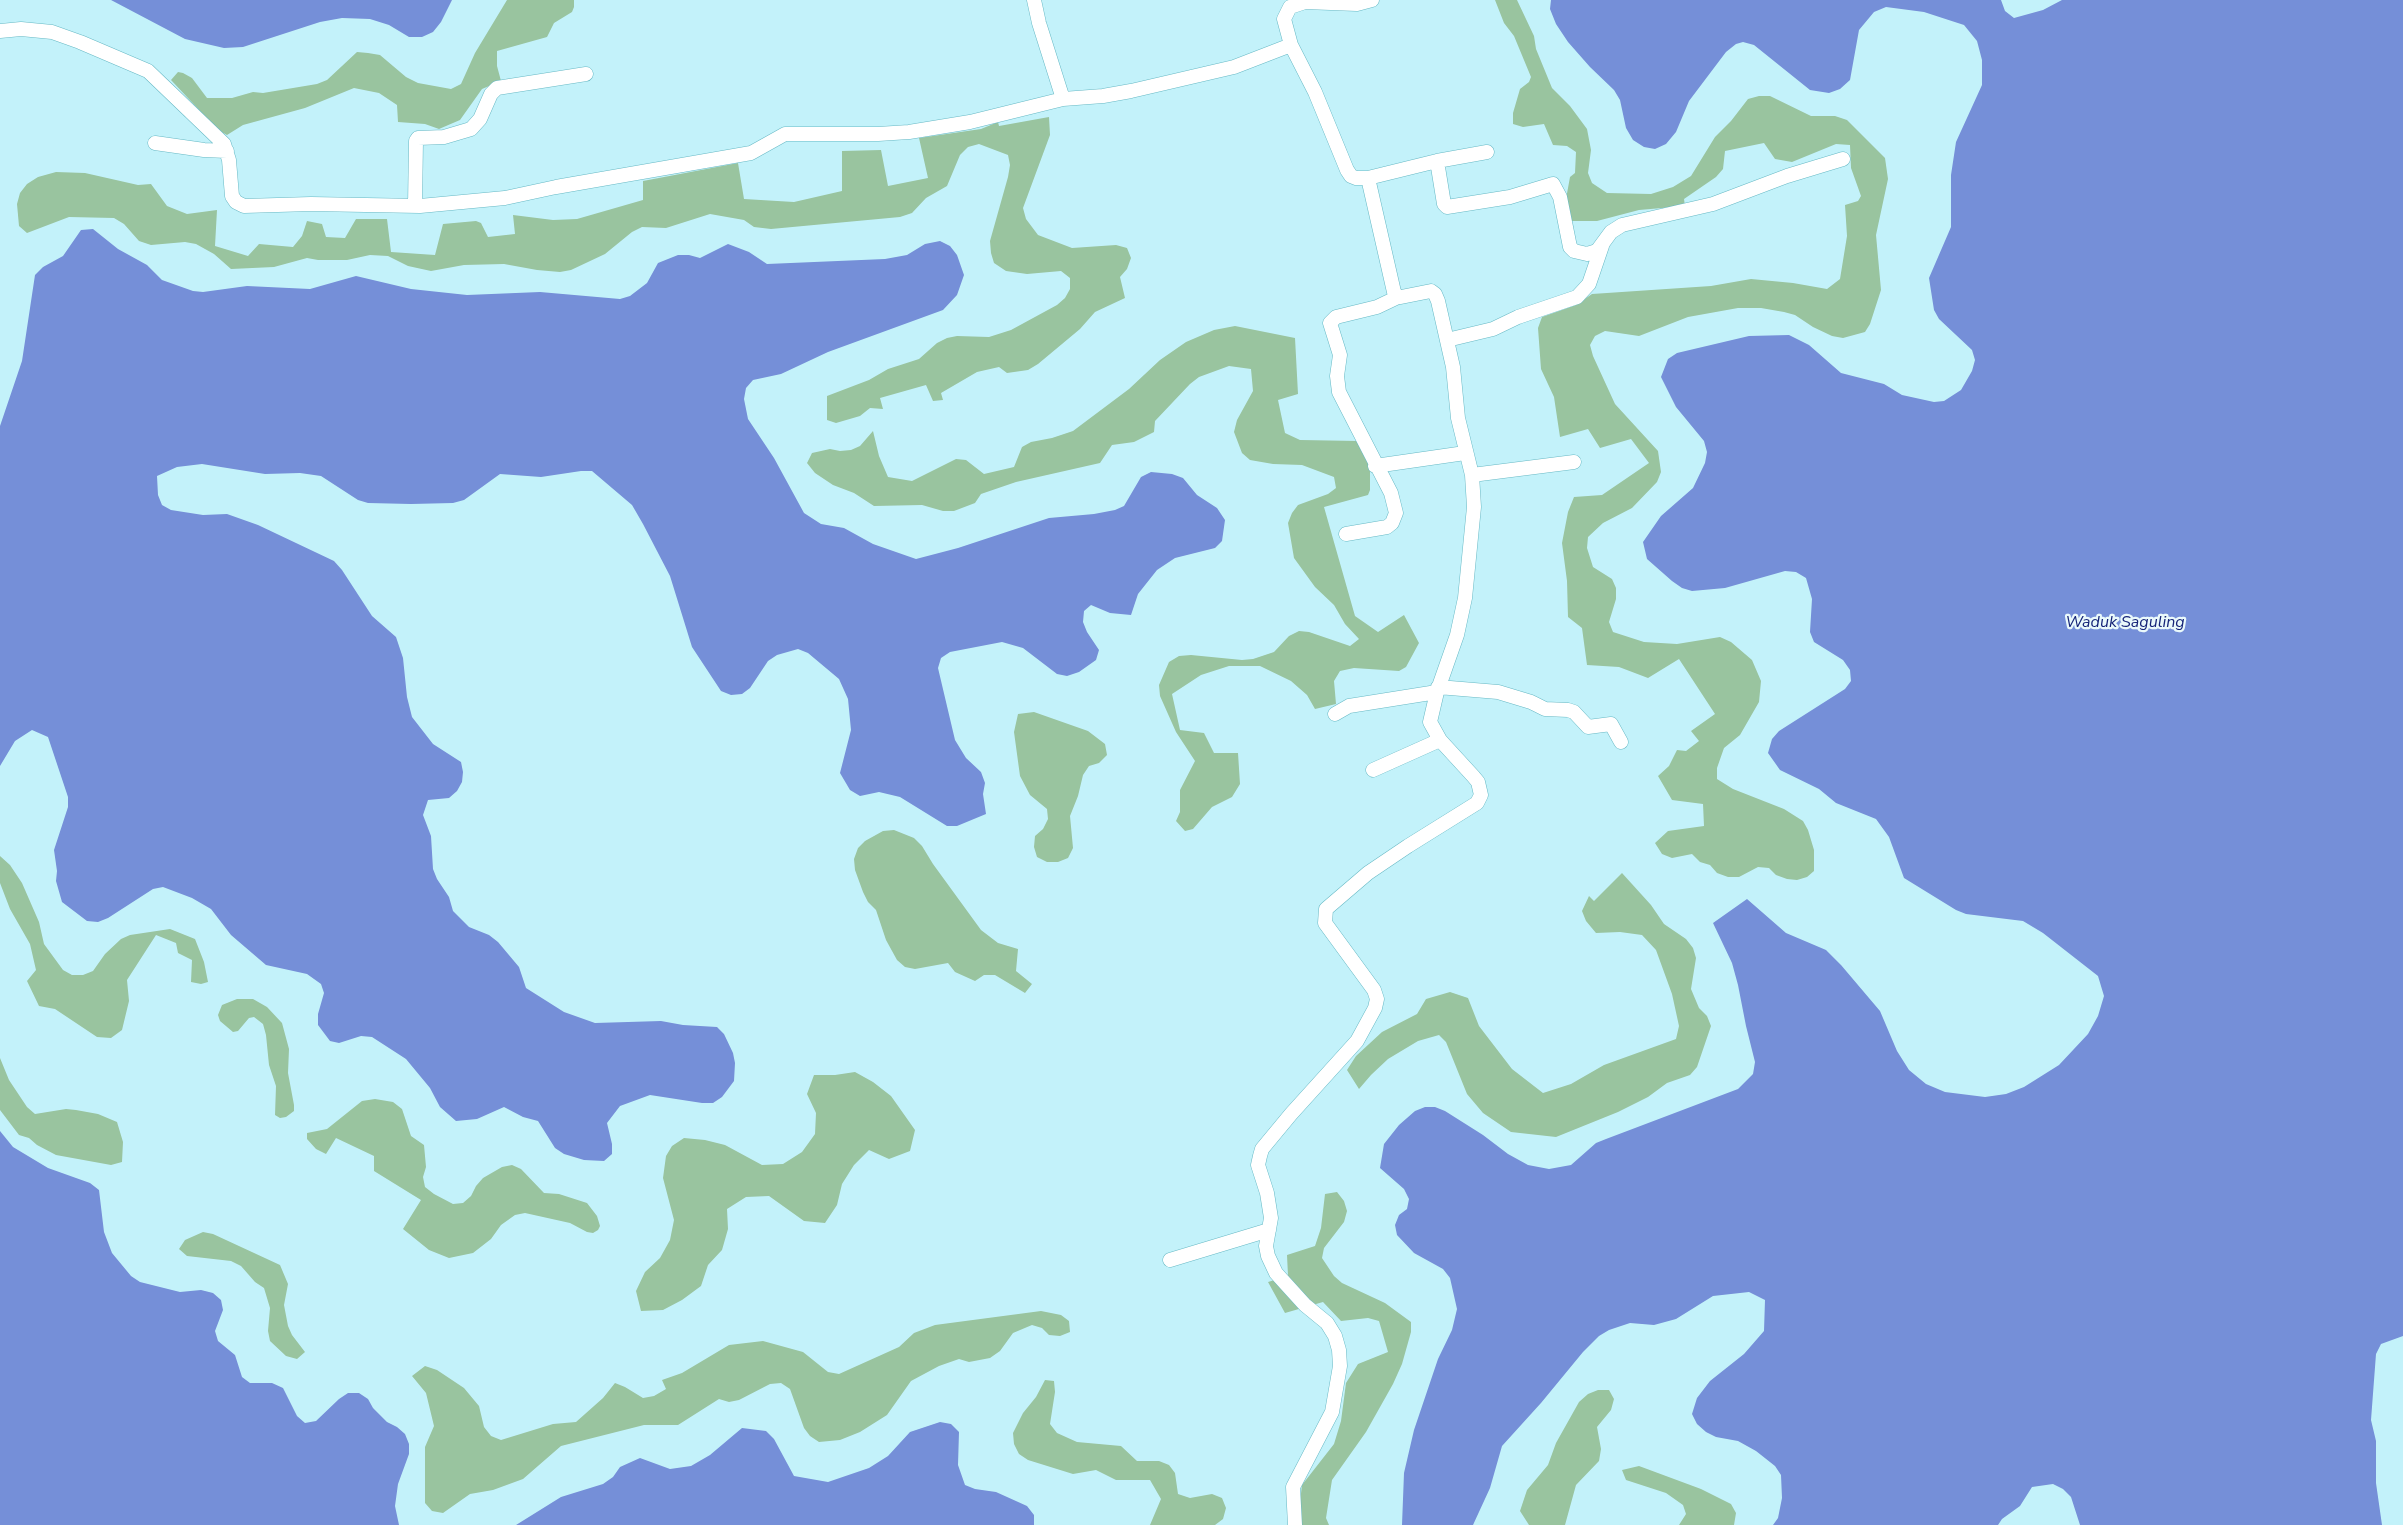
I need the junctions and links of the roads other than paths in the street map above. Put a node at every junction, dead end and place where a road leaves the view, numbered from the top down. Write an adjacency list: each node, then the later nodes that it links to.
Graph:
1 (1034, 0): 6 (street)
2 (1372, 0): 4 (street)
3 (0, 31): 8 (street)
4 (1291, 45): 6 (street); 12 (street)
5 (586, 74): 13 (street)
6 (1063, 99): 13 (street)
7 (155, 142): 8 (street)
8 (227, 151): 13 (street)
9 (1487, 152): 11 (street)
10 (1843, 159): 14 (street)
11 (1437, 161): 12 (street); 14 (street)
12 (1368, 178): 15 (street)
13 (415, 206)
14 (1602, 246): 16 (street)
15 (1398, 297): 16 (street); 19 (street)
16 (1447, 340): 17 (street)
17 (1466, 453): 19 (street); 20 (street)
18 (1574, 462): 20 (street)
19 (1376, 466): 21 (street)
20 (1472, 475): 22 (street)
21 (1346, 534)
22 (1437, 690): 23 (street); 24 (street); 25 (street)
23 (1335, 714)
24 (1440, 740): 26 (street); 27 (street)
25 (1622, 742)
26 (1373, 770)
27 (1269, 1230): 28 (street); 29 (street)
28 (1170, 1260)
29 (1295, 1525)

